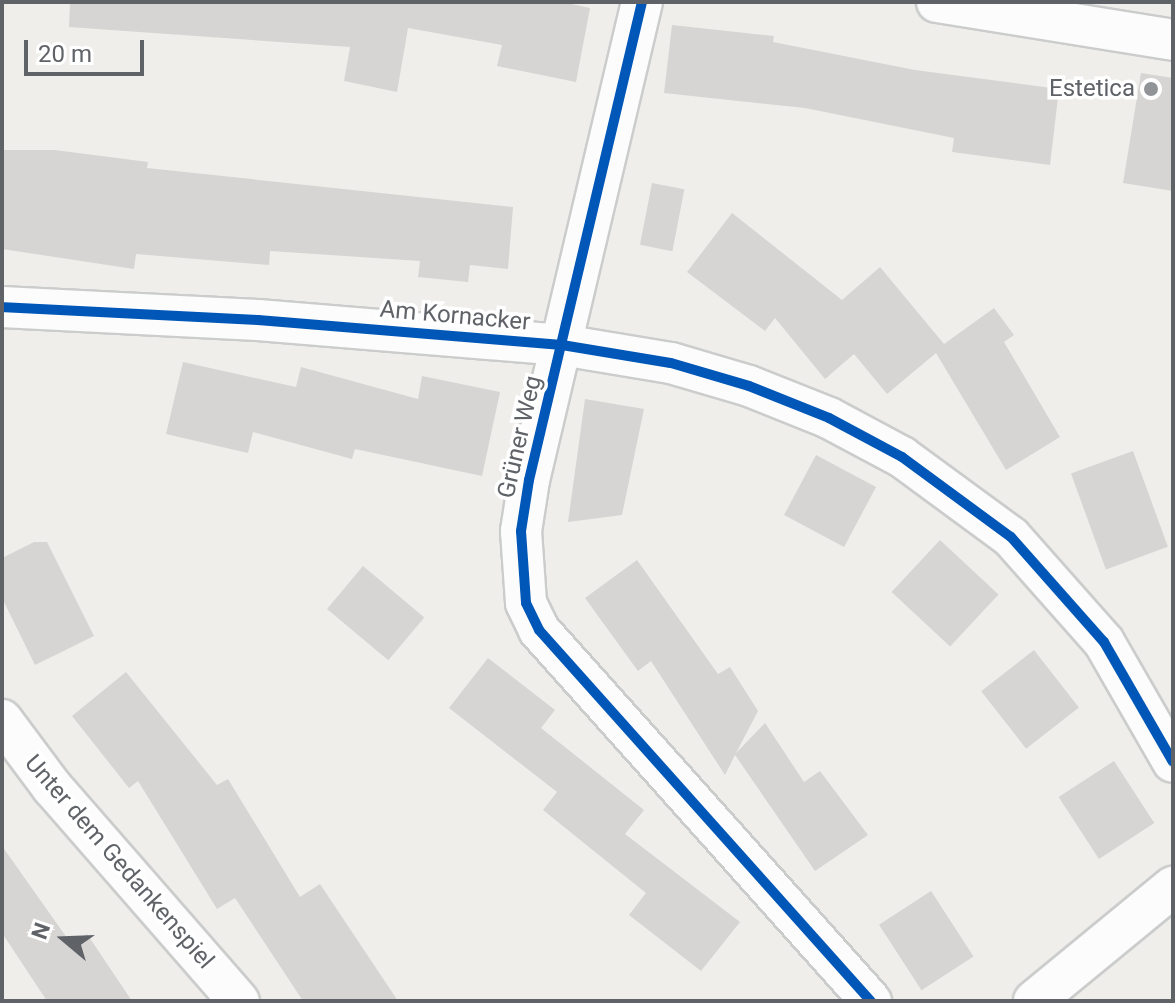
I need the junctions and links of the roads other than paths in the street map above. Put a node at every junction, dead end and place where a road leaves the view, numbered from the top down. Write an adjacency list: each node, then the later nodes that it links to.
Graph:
1 (642, 2): 6 (street, Grüner Weg)
2 (937, 2): 3 (street)
3 (1134, 15): 4 (street)
4 (1173, 40)
5 (2, 307): 6 (street, Am Kornacker)
6 (562, 345): 8 (street, Am Kornacker); 11 (street, Grüner Weg)
7 (2, 720): 10 (street, Unter dem Gedankenspiel)
8 (1173, 762)
9 (1173, 887): 12 (street)
10 (239, 1001)
11 (871, 1001)
12 (1034, 1001)

